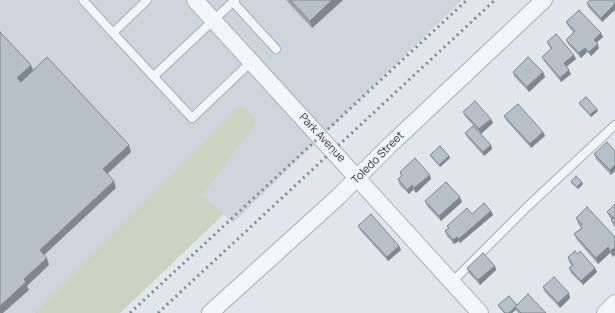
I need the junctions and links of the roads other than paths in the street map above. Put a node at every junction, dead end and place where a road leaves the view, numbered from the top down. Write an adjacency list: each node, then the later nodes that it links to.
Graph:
1 (83, 0): 7 (lane)
2 (147, 0): 7 (lane)
3 (195, 0): 6 (street, Park Avenue)
4 (544, 0): 12 (street, Toledo Street)
5 (234, 1): 6 (lane); 8 (lane)
6 (213, 20): 9 (street, Park Avenue); 10 (lane)
7 (113, 33): 10 (lane)
8 (276, 49)
9 (252, 61): 10 (lane); 12 (street, Park Avenue)
10 (154, 76)
11 (615, 125): 13 (lane)
12 (358, 178): 13 (street, Park Avenue); 15 (street, Toledo Street)
13 (452, 282): 16 (street, Park Avenue)
14 (615, 303): 17 (street)
15 (210, 313)
16 (480, 313)
17 (604, 313)

